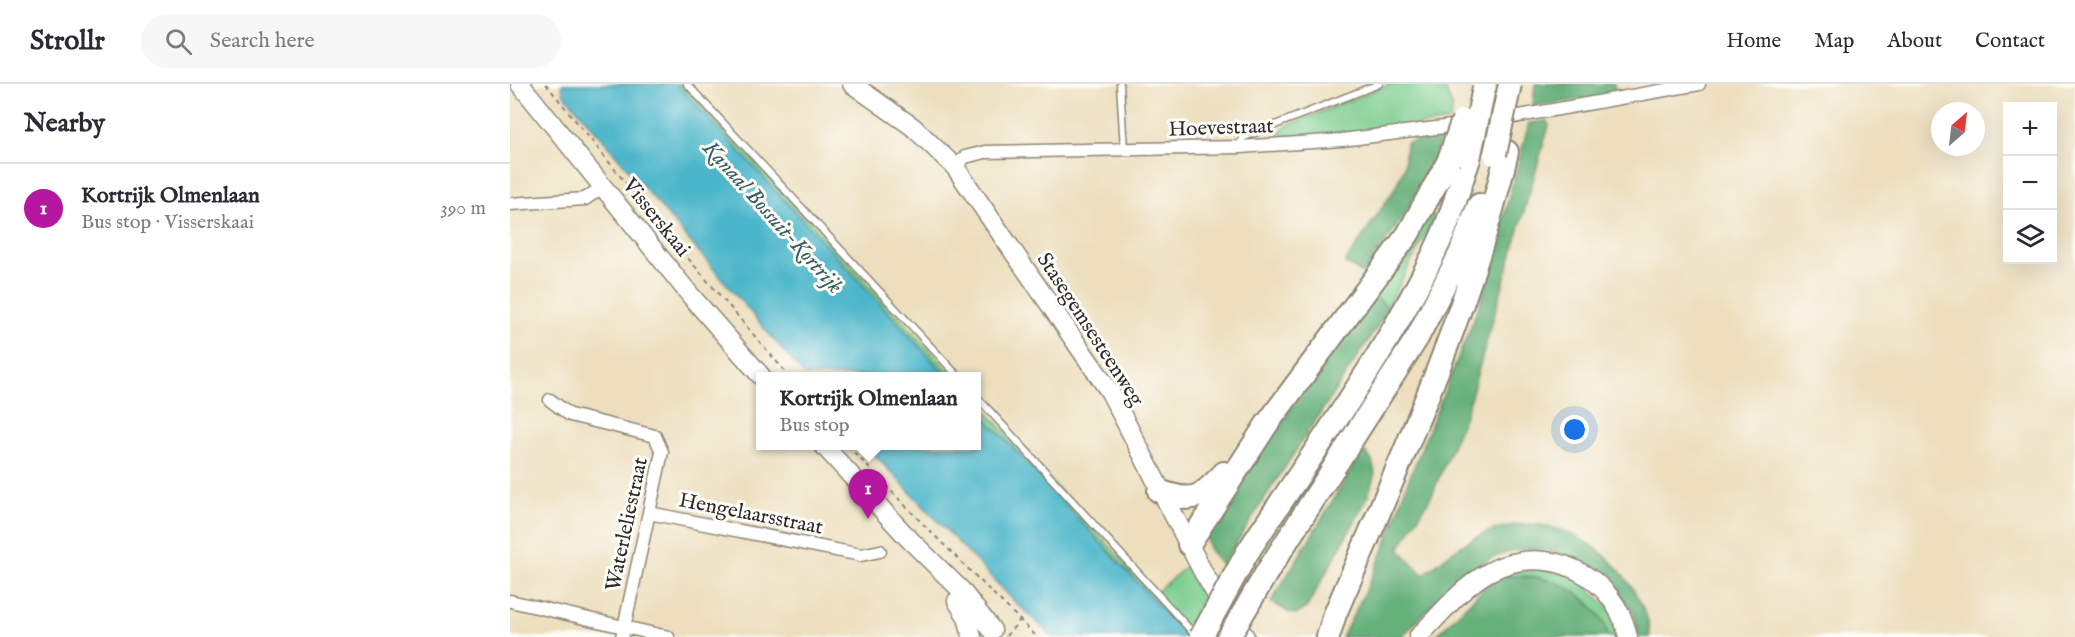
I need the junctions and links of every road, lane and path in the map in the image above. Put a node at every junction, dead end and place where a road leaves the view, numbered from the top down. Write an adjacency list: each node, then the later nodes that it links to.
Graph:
1 (520, 84): 16 (street, Visserskaai)
2 (546, 84): 19 (path)
3 (687, 84): 20 (lane)
4 (852, 84): 15 (street, Stasegemsesteenweg)
5 (1120, 84): 12 (lane)
6 (1379, 84): 11 (lane)
7 (1510, 84): 13 (highway, bridge)
8 (1516, 84): 13 (highway)
9 (1699, 84): 11 (street, Hoevestraat)
10 (1481, 86): 14 (highway, bridge)
11 (1240, 147): 12 (street, Hoevestraat)
12 (1125, 149): 15 (street, Hoevestraat)
13 (1501, 153): 31 (highway); 38 (highway, bridge)
14 (1458, 161): 23 (highway); 37 (highway, bridge)
15 (955, 166): 26 (street, Stasegemsesteenweg)
16 (604, 186): 17 (street); 18 (street, Visserskaai)
17 (510, 204)
18 (758, 372)
19 (786, 372)
20 (954, 372)
21 (550, 400): 27 (street, Waterleliestraat)
22 (981, 401): 37 (lane)
23 (1267, 424): 26 (highway); 28 (highway)
24 (828, 450): 34 (street)
25 (852, 450): 32 (path)
26 (1159, 491): 28 (street, Stasegemsesteenweg)
27 (649, 513): 29 (street, Hengelaarsstraat); 33 (street, Waterleliestraat)
28 (1189, 544): 39 (street, Stasegemsesteenweg)
29 (880, 551)
30 (510, 601): 33 (street)
31 (1335, 614): 40 (highway); 41 (highway)
32 (1020, 620): 34 (path); 36 (path)
33 (623, 631): 35 (street)
34 (990, 635)
35 (668, 637)
36 (1037, 637)
37 (1199, 637)
38 (1229, 637)
39 (1245, 637)
40 (1320, 637)
41 (1328, 637)
42 (1418, 637): 43 (street)
43 (1628, 637)

